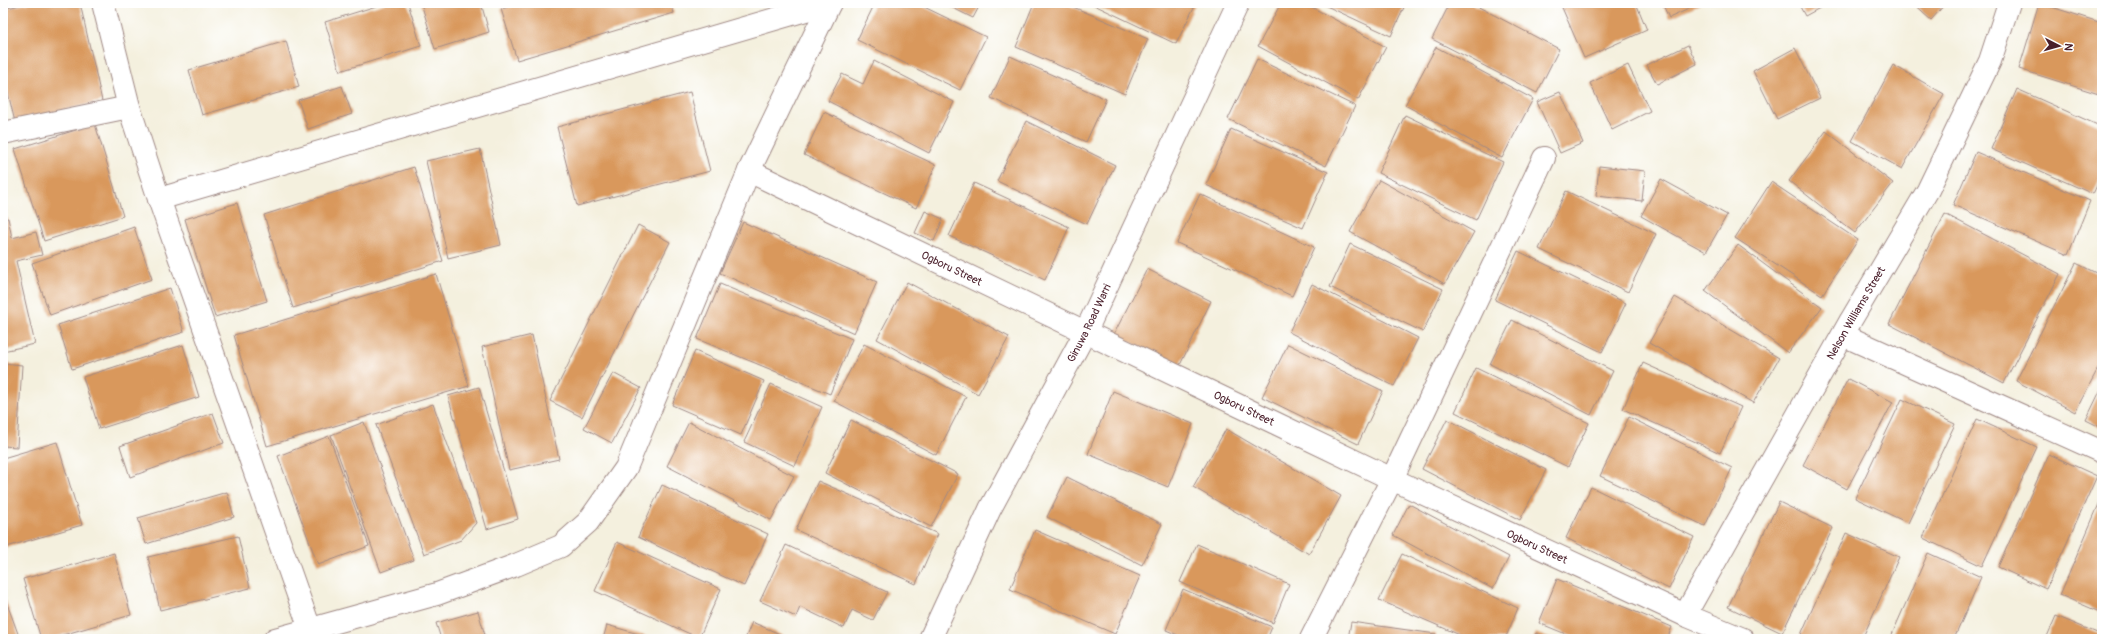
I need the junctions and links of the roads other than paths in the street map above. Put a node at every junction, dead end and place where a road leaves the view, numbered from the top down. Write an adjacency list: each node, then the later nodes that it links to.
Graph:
1 (103, 3): 5 (street)
2 (830, 3): 8 (street); 9 (street)
3 (1238, 3): 10 (street, Ginuwa Road Warri)
4 (2008, 3): 11 (street, Nelson Williams Street)
5 (129, 107): 6 (street); 9 (street)
6 (3, 133)
7 (1544, 158): 13 (street)
8 (749, 171): 10 (street, Ogboru Street); 15 (street)
9 (159, 199): 15 (street)
10 (1086, 331): 13 (street, Ogboru Street); 17 (street, Ginuwa Road Warri)
11 (1843, 335): 12 (street); 14 (street, Nelson Williams Street)
12 (2102, 452)
13 (1392, 479): 14 (street, Ogboru Street); 18 (street)
14 (1685, 615): 19 (street, Ogboru Street)
15 (310, 629): 16 (street)
16 (275, 639)
17 (930, 639)
18 (1311, 639)
19 (1743, 639)

